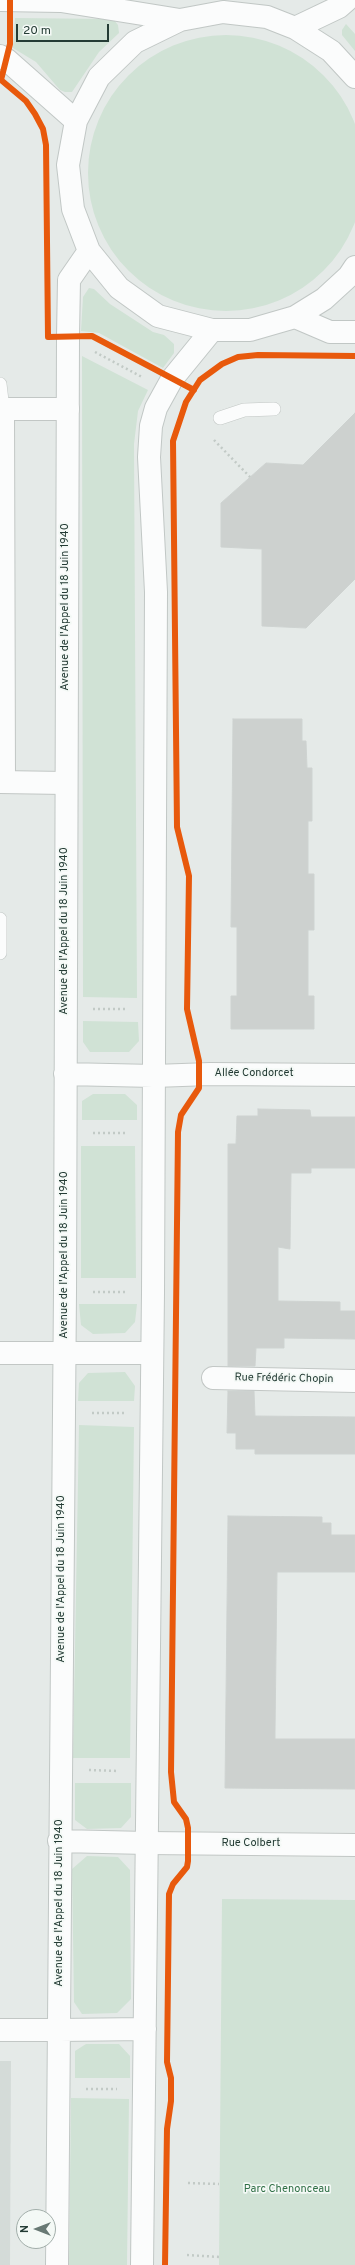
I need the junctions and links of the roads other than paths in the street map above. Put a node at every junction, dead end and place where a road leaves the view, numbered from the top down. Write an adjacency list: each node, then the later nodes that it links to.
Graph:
1 (0, 0): 3 (street)
2 (347, 0): 4 (street)
3 (180, 20): 4 (street); 7 (street)
4 (295, 28): 6 (street)
5 (0, 56): 7 (street)
6 (355, 76)
7 (76, 121): 8 (street)
8 (89, 251): 11 (street); 15 (street, Avenue de l'Appel du 18 Juin 1940)
9 (355, 267): 10 (street)
10 (294, 317): 11 (street); 12 (street)
11 (212, 330): 24 (street)
12 (355, 332)
13 (0, 384): 14 (lane)
14 (1, 409): 15 (street); 18 (street)
15 (68, 409): 19 (street, Avenue de l'Appel du 18 Juin 1940)
16 (274, 409): 17 (lane)
17 (220, 418)
18 (2, 782): 19 (street)
19 (65, 783): 22 (street, Avenue de l'Appel du 18 Juin 1940)
20 (0, 919): 21 (lane)
21 (0, 953)
22 (65, 1074): 24 (street, Allée Condorcet); 26 (street, Avenue de l'Appel du 18 Juin 1940)
23 (355, 1075): 24 (street, Allée Condorcet)
24 (154, 1076): 27 (street)
25 (0, 1353): 26 (street)
26 (64, 1353): 27 (street); 30 (street, Avenue de l'Appel du 18 Juin 1940)
27 (152, 1353): 31 (street)
28 (213, 1378): 29 (street, Rue Frédéric Chopin)
29 (355, 1381)
30 (59, 1841): 31 (street, Rue Colbert); 35 (street, Avenue de l'Appel du 18 Juin 1940)
31 (147, 1843): 32 (street, Rue Colbert); 33 (street)
32 (355, 1845)
33 (145, 2029): 35 (street); 37 (street)
34 (0, 2030): 35 (street)
35 (59, 2030): 36 (street, Avenue de l'Appel du 18 Juin 1940)
36 (57, 2265)
37 (142, 2265)

